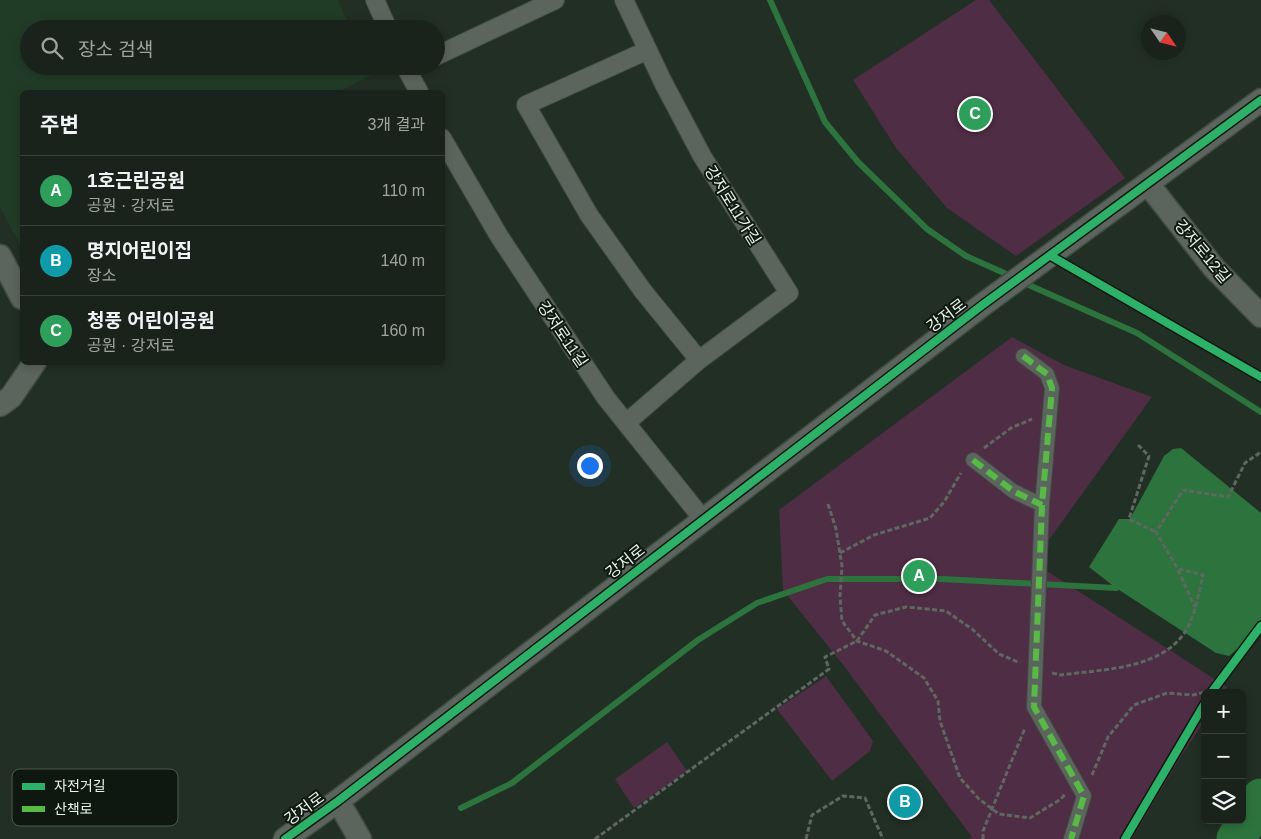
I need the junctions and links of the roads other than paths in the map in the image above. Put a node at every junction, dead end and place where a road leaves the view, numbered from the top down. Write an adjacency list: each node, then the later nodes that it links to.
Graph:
1 (375, 0): 4 (street)
2 (555, 0): 6 (street)
3 (624, 0): 5 (street)
4 (384, 20)
5 (648, 50): 16 (street, 강저로11가길); 16 (street)
6 (445, 52)
7 (412, 75): 8 (street)
8 (418, 90)
9 (1261, 100): 11 (street)
10 (445, 143): 19 (street, 강저로11길)
11 (1148, 184): 14 (street, 강저로12길); 22 (street, 강저로)
12 (0, 256): 13 (street)
13 (20, 292)
14 (1261, 316)
15 (1023, 356): 21 (street)
16 (699, 360): 19 (street, 강저로11가길)
17 (33, 365): 18 (street)
18 (0, 405)
19 (626, 423): 22 (street, 강저로11길)
20 (973, 460): 21 (street)
21 (1042, 505): 26 (street)
22 (702, 518): 23 (street, 강저로)
23 (338, 801): 24 (street, 강저로); 25 (street)
24 (285, 839)
25 (360, 839)
26 (1071, 839)

